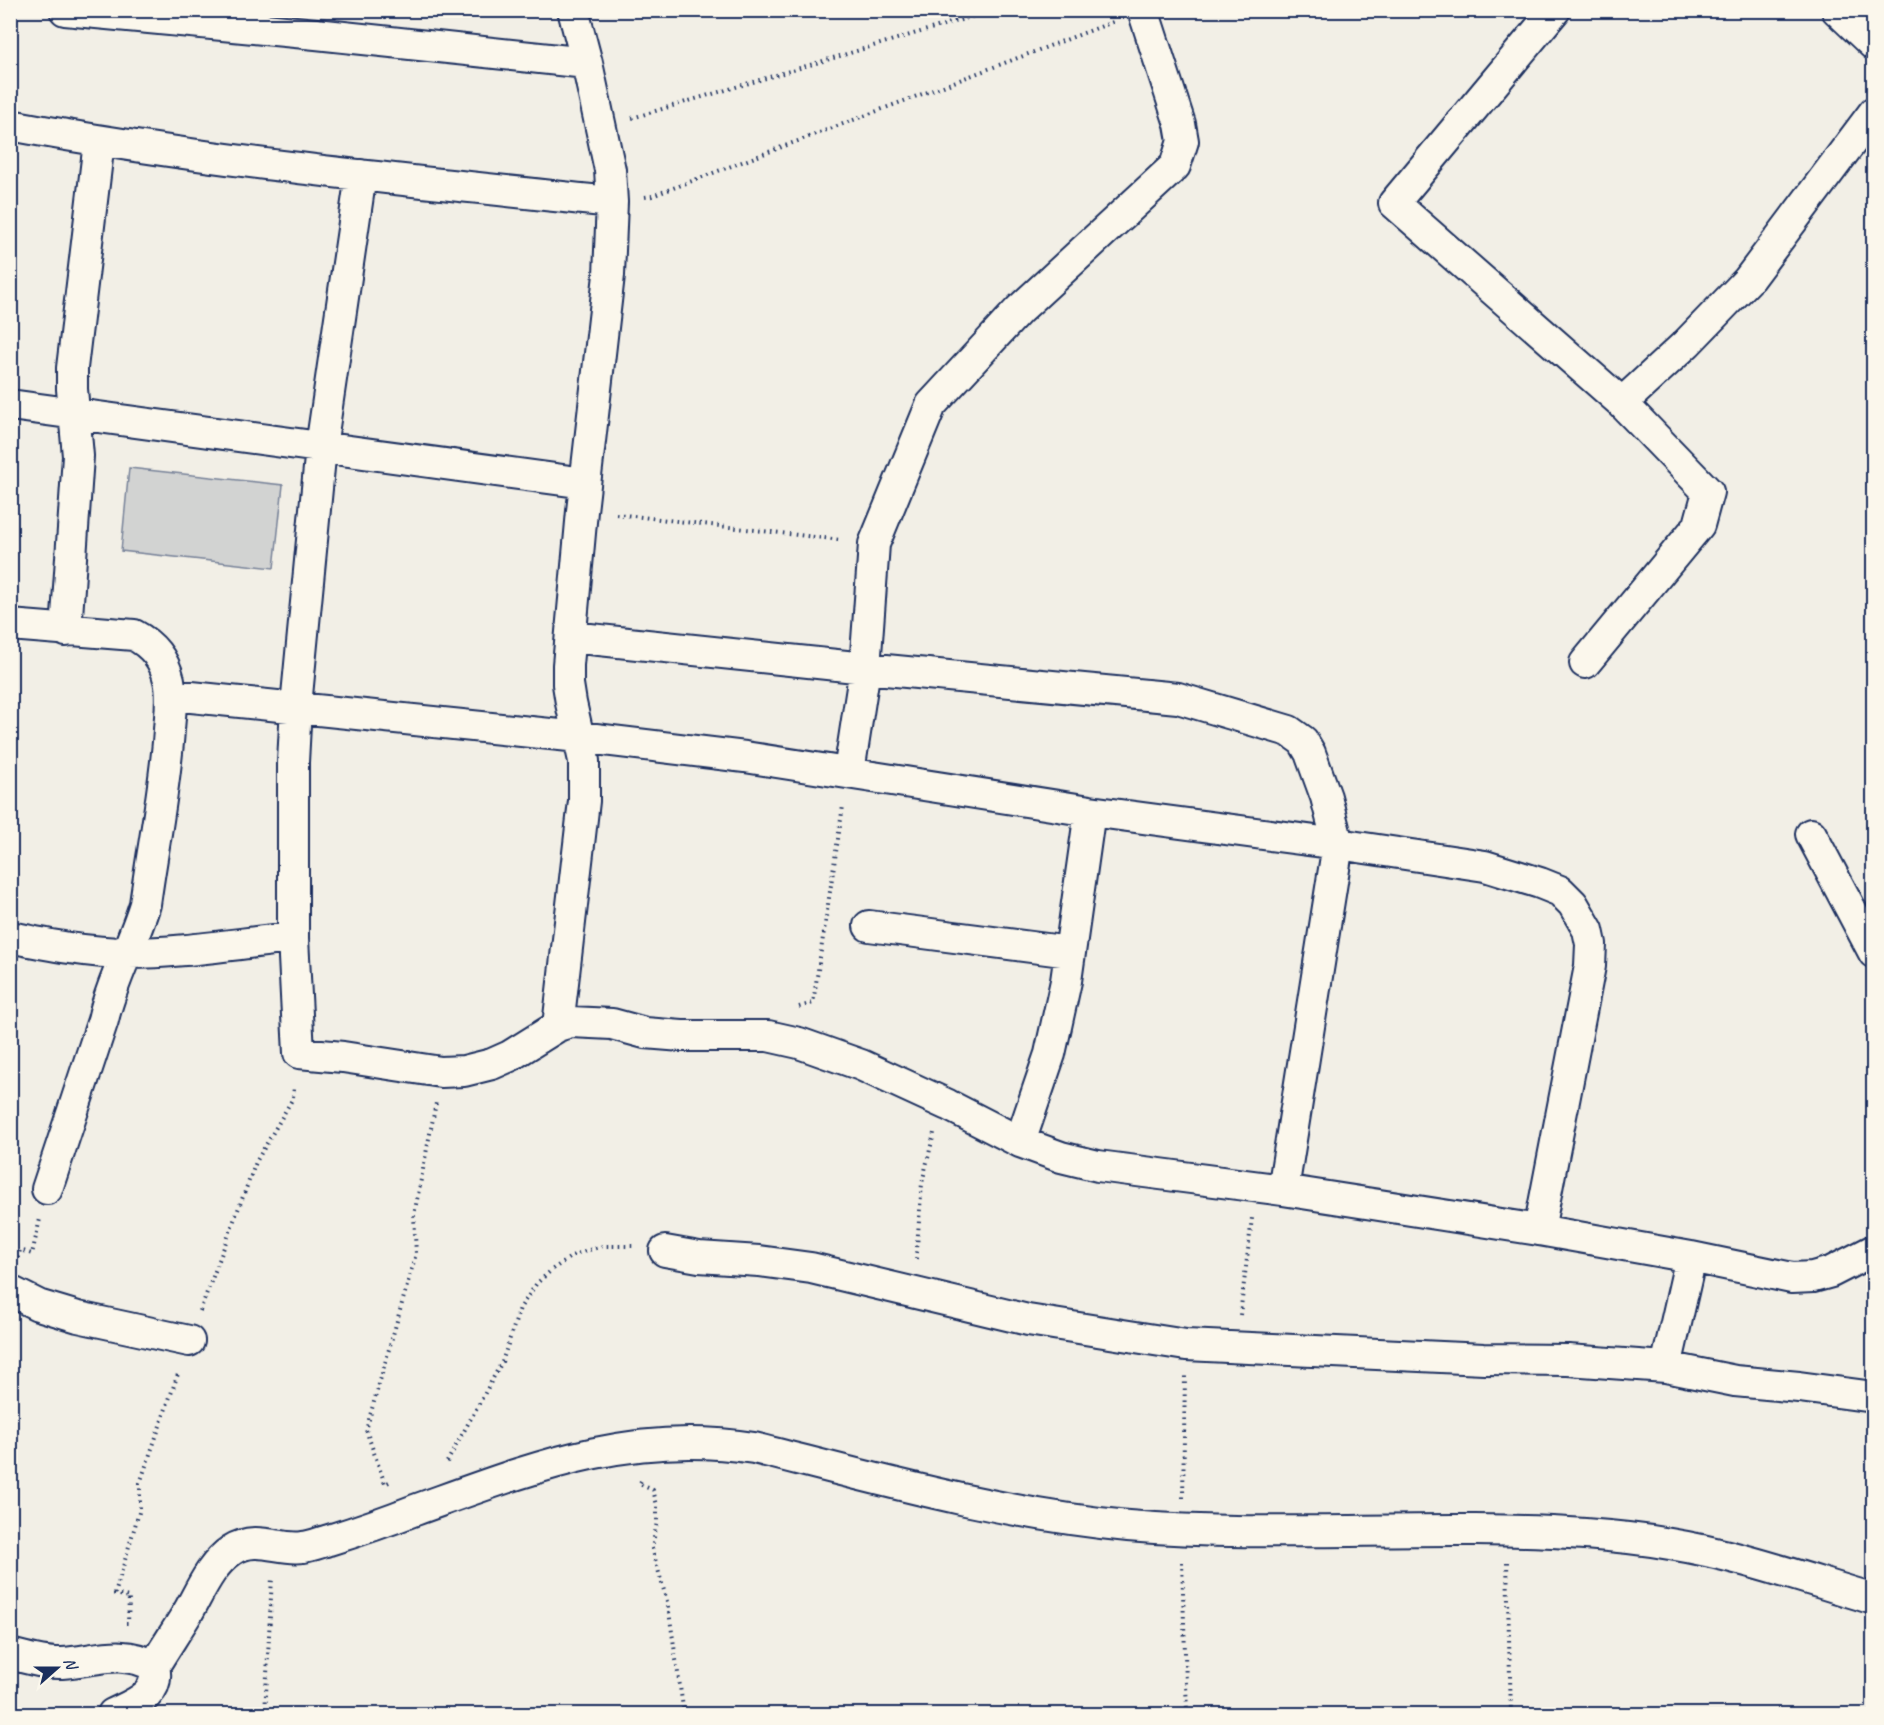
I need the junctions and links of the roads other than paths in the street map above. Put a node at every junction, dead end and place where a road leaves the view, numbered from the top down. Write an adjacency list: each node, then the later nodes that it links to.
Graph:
1 (65, 10): 7 (street)
2 (573, 10): 7 (street)
3 (1143, 10): 22 (street)
4 (1555, 10): 13 (street)
5 (1837, 10): 6 (street)
6 (1874, 45)
7 (587, 63): 12 (street)
8 (1874, 112): 13 (street)
9 (10, 125): 10 (street)
10 (99, 142): 11 (street); 15 (street)
11 (361, 175): 12 (street); 16 (street)
12 (612, 202): 17 (street)
13 (1622, 403): 21 (street)
14 (10, 405): 15 (street)
15 (74, 412): 16 (street); 19 (street)
16 (321, 447): 17 (street); 24 (street)
17 (585, 483): 20 (street)
18 (10, 625): 19 (street)
19 (66, 631): 23 (street)
20 (571, 637): 22 (street); 25 (street)
21 (1585, 663)
22 (865, 668): 26 (street); 29 (street)
23 (172, 695): 24 (street); 34 (street)
24 (296, 706): 25 (street); 32 (street)
25 (579, 737): 26 (street); 36 (street)
26 (849, 772): 27 (street)
27 (1090, 810): 29 (street); 33 (street)
28 (1811, 834): 35 (street)
29 (1338, 844): 39 (street); 40 (street)
30 (869, 926): 33 (street)
31 (10, 938): 34 (street)
32 (293, 938): 34 (street); 36 (street)
33 (1070, 952): 37 (street)
34 (127, 953): 38 (street)
35 (1874, 953)
36 (558, 1026): 37 (street)
37 (1020, 1142): 39 (street)
38 (47, 1189)
39 (1283, 1190): 40 (street)
40 (1539, 1230): 43 (street)
41 (1874, 1250): 43 (street)
42 (665, 1251): 46 (street)
43 (1691, 1257): 46 (street)
44 (10, 1291): 45 (street)
45 (189, 1341)
46 (1666, 1367): 47 (street)
47 (1874, 1397)
48 (1874, 1599): 50 (street)
49 (10, 1654): 50 (street)
50 (154, 1666): 51 (street)
51 (113, 1714)

